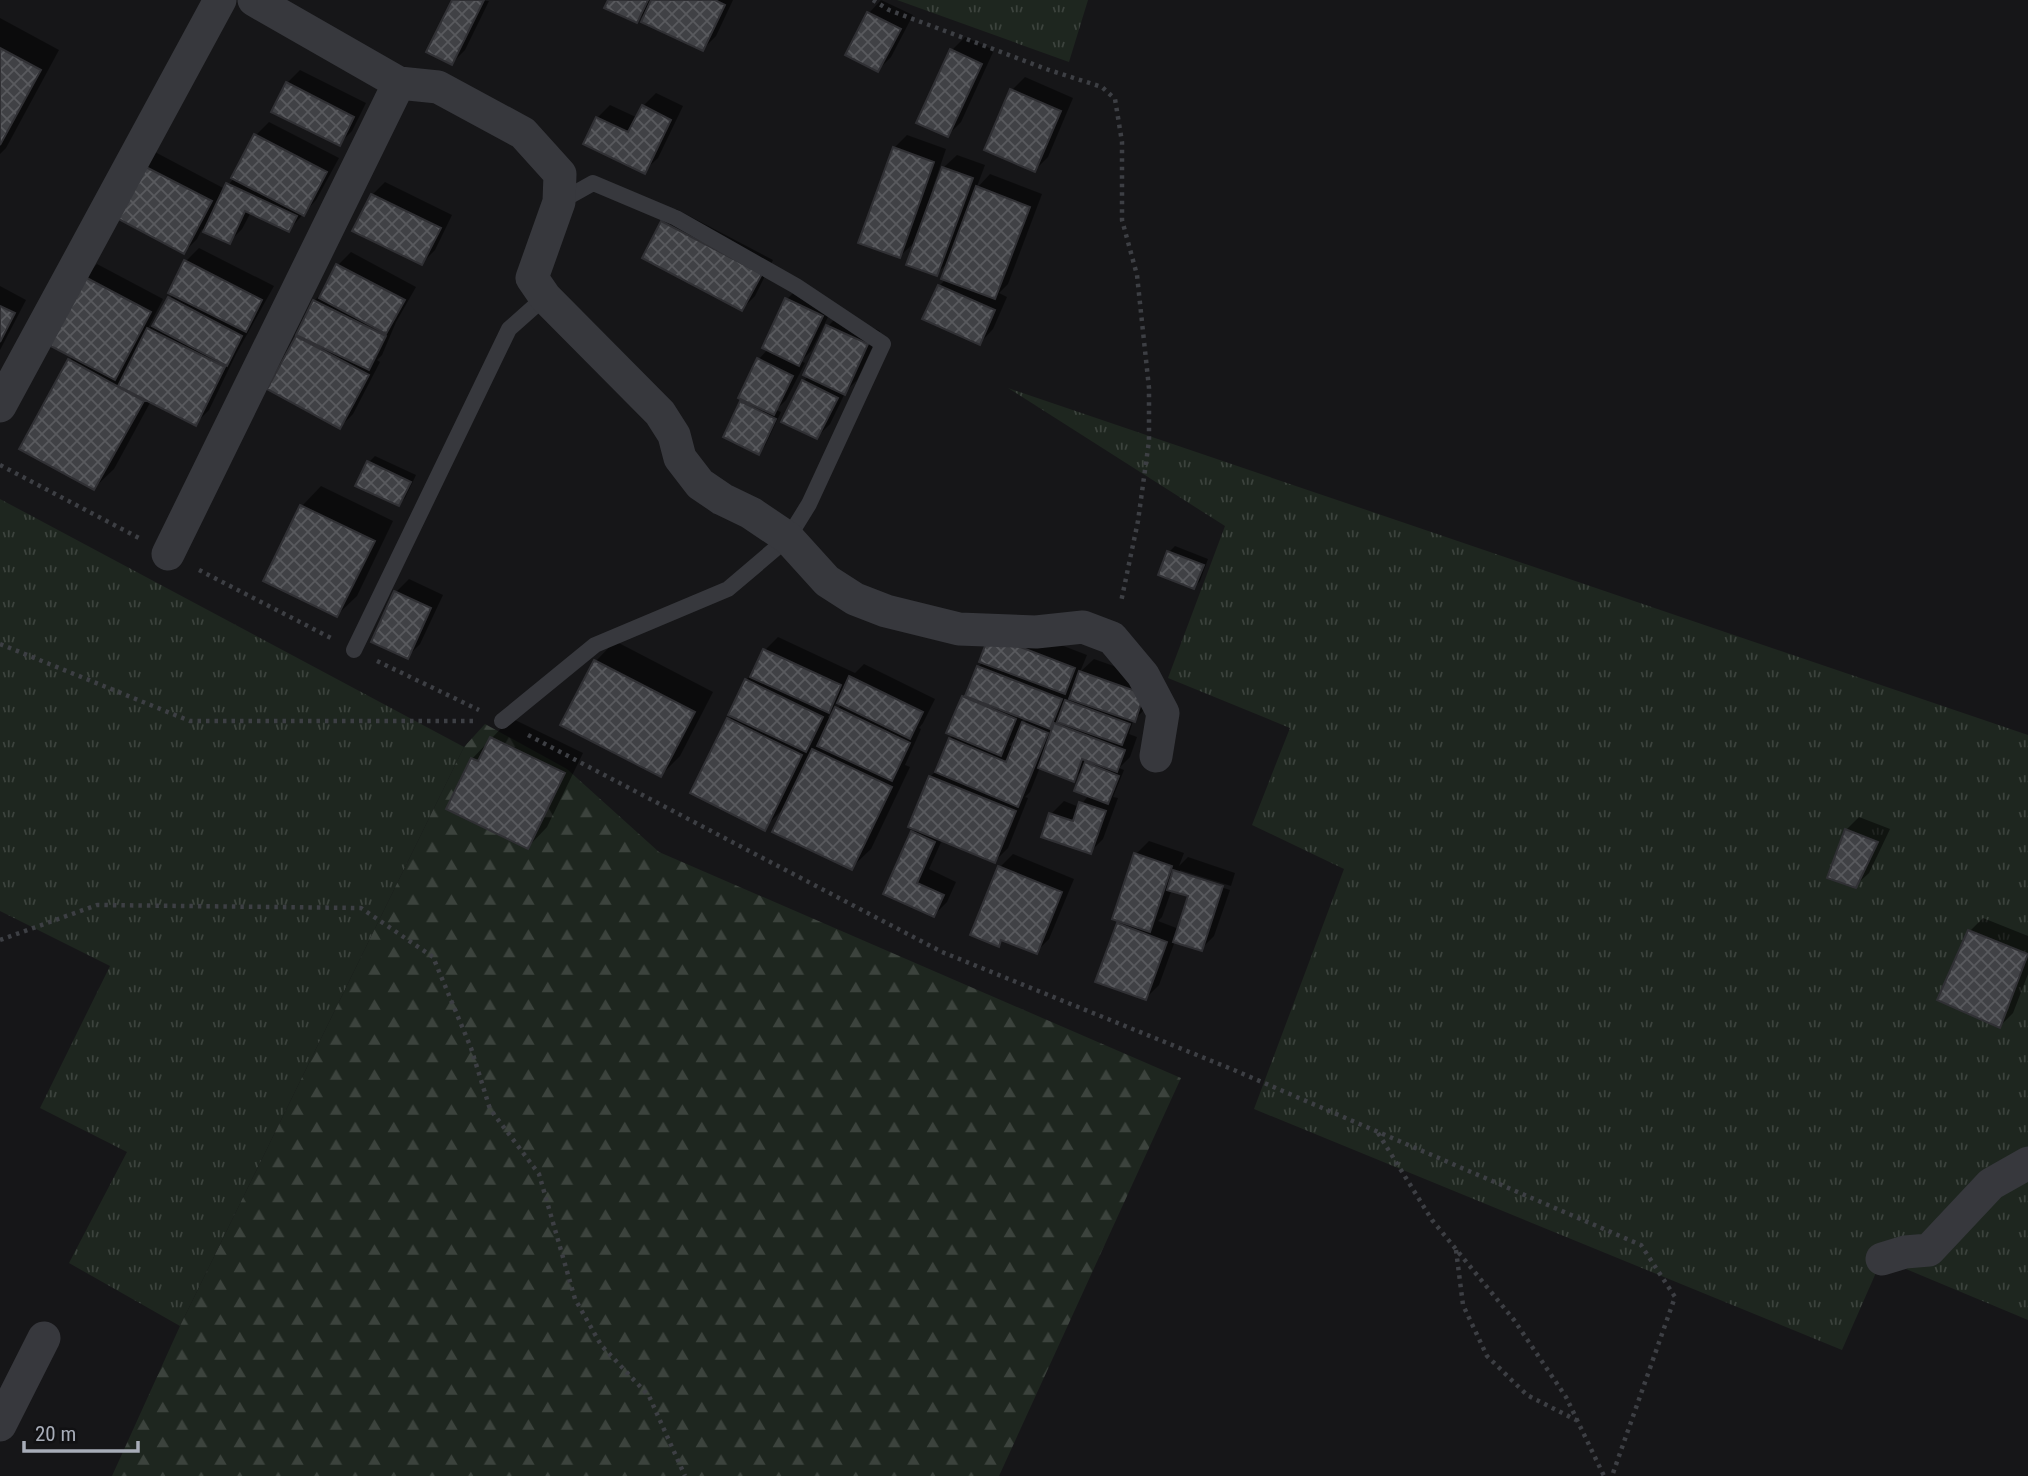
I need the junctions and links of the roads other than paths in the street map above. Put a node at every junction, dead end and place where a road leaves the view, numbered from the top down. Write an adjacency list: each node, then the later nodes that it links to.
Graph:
1 (220, 0): 6 (street)
2 (254, 0): 3 (street)
3 (400, 83): 4 (street); 8 (street)
4 (559, 202): 5 (street); 7 (lane)
5 (545, 297): 7 (street); 9 (lane)
6 (0, 406)
7 (788, 538): 10 (lane); 11 (street)
8 (168, 554)
9 (354, 650)
10 (502, 721)
11 (1156, 756)
12 (2028, 1164): 13 (street)
13 (1882, 1259)
14 (44, 1338): 15 (street)
15 (0, 1425)

